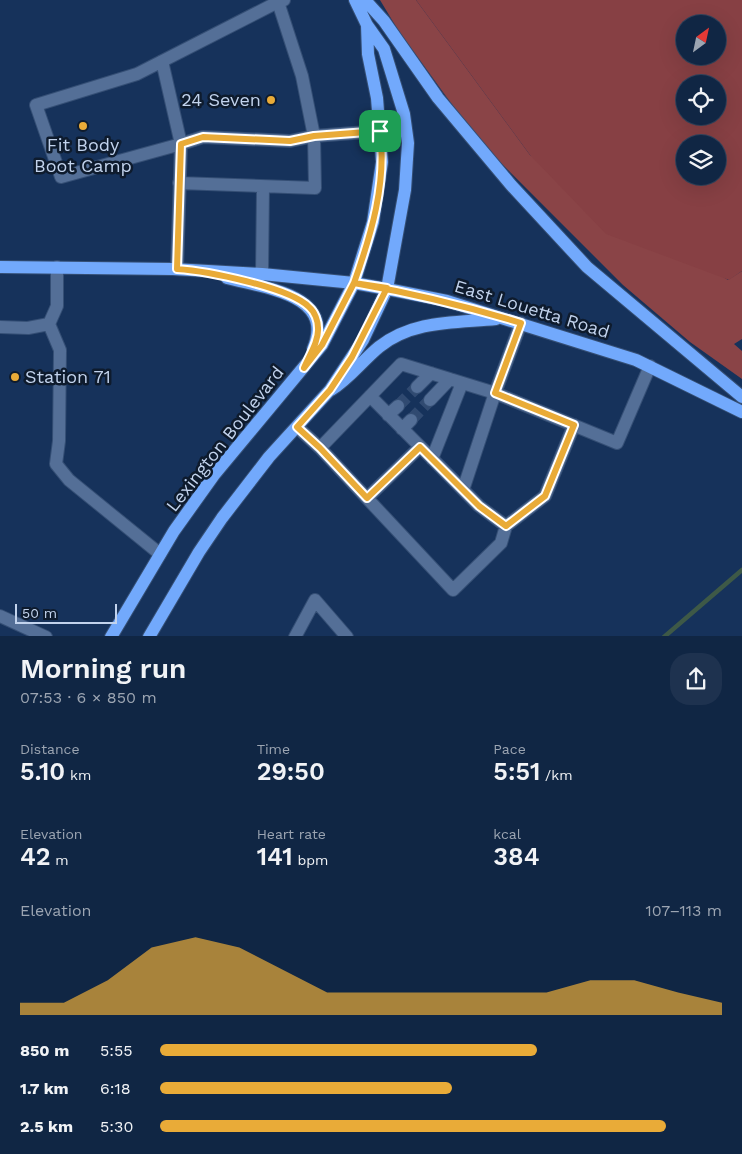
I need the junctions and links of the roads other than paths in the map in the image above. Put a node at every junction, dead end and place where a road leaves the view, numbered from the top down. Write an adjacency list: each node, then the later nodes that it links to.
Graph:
1 (355, 0): 4 (main road, Lexington Boulevard)
2 (365, 0): 30 (main road)
3 (281, 1): 5 (street); 7 (street)
4 (368, 25): 6 (main road, Lexington Boulevard); 17 (main road, Lexington Boulevard)
5 (162, 61): 8 (street); 8 (street)
6 (380, 131): 7 (street); 16 (main road, Lexington Boulevard)
7 (314, 136): 8 (street); 10 (street)
8 (181, 144): 9 (street)
9 (179, 183): 10 (street); 13 (street)
10 (263, 187): 15 (street)
11 (0, 266): 12 (main road, East Louetta Road)
12 (57, 267): 13 (main road, East Louetta Road); 20 (street)
13 (177, 269): 14 (main road, East Louetta Road)
14 (203, 271): 15 (main road, East Louetta Road); 23 (main road)
15 (262, 274): 16 (main road, East Louetta Road)
16 (354, 283): 17 (main road, East Louetta Road); 23 (main road, Lexington Boulevard)
17 (387, 288): 18 (main road, East Louetta Road); 27 (main road, Lexington Boulevard)
18 (506, 318): 19 (main road, East Louetta Road); 27 (main road)
19 (521, 323): 22 (main road, East Louetta Road); 28 (street)
20 (49, 324): 21 (street); 43 (street)
21 (0, 327)
22 (650, 366): 33 (main road, East Louetta Road); 35 (street)
23 (304, 368): 43 (main road, Lexington Boulevard)
24 (430, 373): 25 (street); 26 (street); 29 (street)
25 (456, 381): 28 (street); 31 (street); 39 (street)
26 (417, 387)
27 (330, 390): 36 (main road, Lexington Boulevard)
28 (495, 393): 35 (street); 40 (street)
29 (370, 396): 34 (street); 38 (street)
30 (742, 397)
31 (430, 400)
32 (398, 406): 34 (street)
33 (742, 412)
34 (388, 415): 37 (street)
35 (574, 425): 42 (street)
36 (297, 427): 38 (street); 48 (main road, Lexington Boulevard)
37 (420, 447): 39 (street); 41 (street)
38 (320, 448): 41 (street)
39 (432, 459): 40 (street)
40 (463, 490): 42 (street)
41 (367, 498): 42 (street)
42 (506, 526)
43 (160, 554): 47 (main road, Lexington Boulevard)
44 (0, 616): 45 (street)
45 (32, 633): 46 (street)
46 (46, 636)
47 (111, 636)
48 (149, 636)
49 (295, 636): 50 (street)
50 (347, 636)

